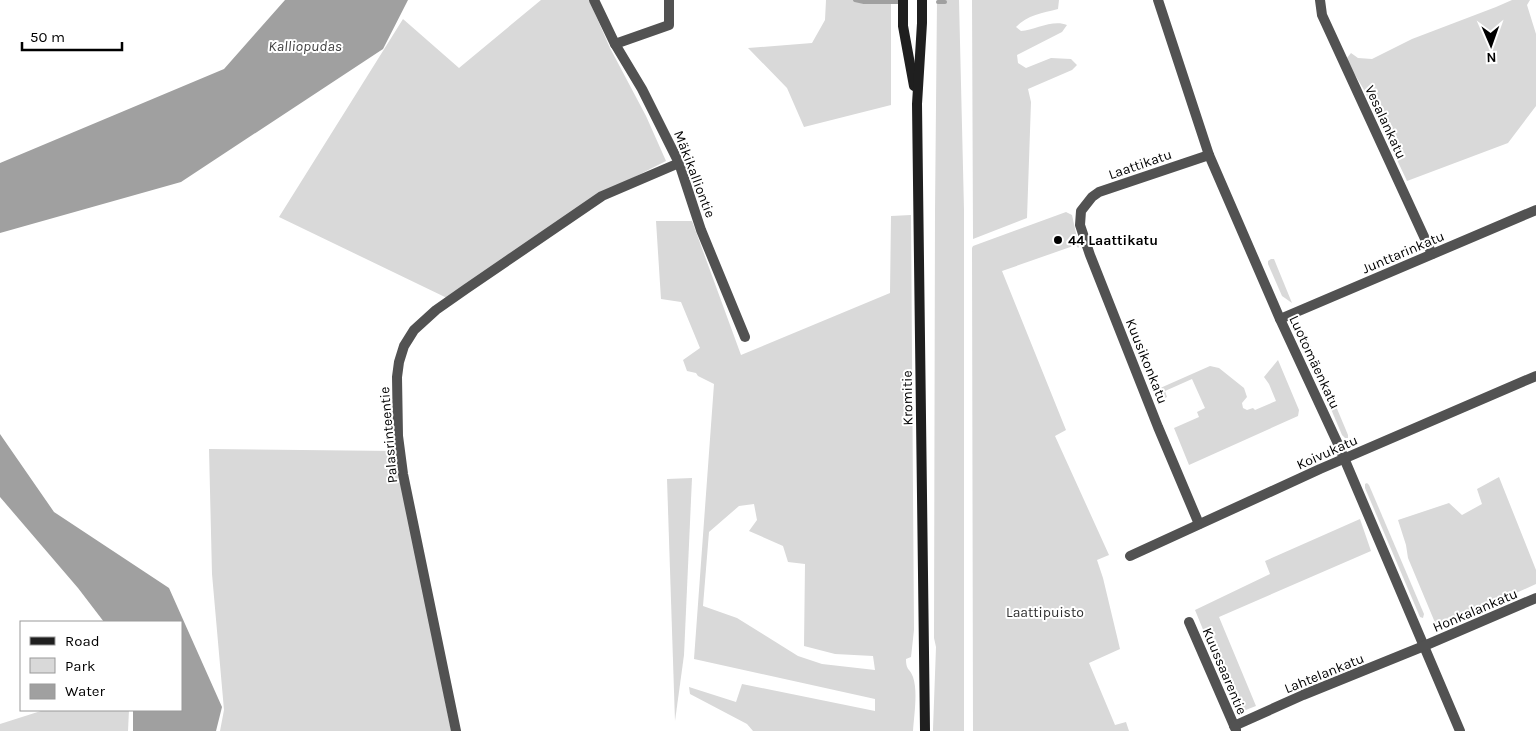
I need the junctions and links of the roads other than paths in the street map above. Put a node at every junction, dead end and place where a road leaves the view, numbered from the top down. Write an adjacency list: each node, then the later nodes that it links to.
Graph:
1 (594, 0): 7 (street, Mäkikalliontie)
2 (669, 0): 7 (street)
3 (903, 0): 8 (main road, Kromitie)
4 (922, 0): 8 (main road, Kromitie)
5 (1158, 0): 9 (street, Luotomäenkatu)
6 (1320, 0): 13 (street, Vesalankatu)
7 (615, 44): 10 (street, Mäkikalliontie)
8 (917, 104): 23 (main road, Kromitie)
9 (1210, 154): 11 (street, Laattikatu); 14 (street, Luotomäenkatu)
10 (679, 163): 15 (street, Mäkikalliontie); 25 (street, Palasrinteentie)
11 (1084, 206): 18 (street, Kuusikonkatu)
12 (1536, 210): 13 (street, Junttarinkatu)
13 (1432, 254): 14 (street, Junttarinkatu)
14 (1280, 319): 17 (street, Luotomäenkatu)
15 (745, 337)
16 (1536, 376): 17 (street, Koivukatu)
17 (1344, 459): 18 (street, Koivukatu); 22 (street, Luotomäenkatu)
18 (1199, 524): 19 (street, Koivukatu)
19 (1130, 556)
20 (1536, 598): 22 (street, Honkalankatu)
21 (1189, 622): 24 (street, Kuussaarentie)
22 (1424, 646): 24 (street, Lahtelankatu); 28 (street, Luotomäenkatu)
23 (924, 691): 26 (main road, Kromitie); 27 (main road, Kromitie)
24 (1235, 728)
25 (456, 731)
26 (919, 731)
27 (925, 731)
28 (1460, 731)

